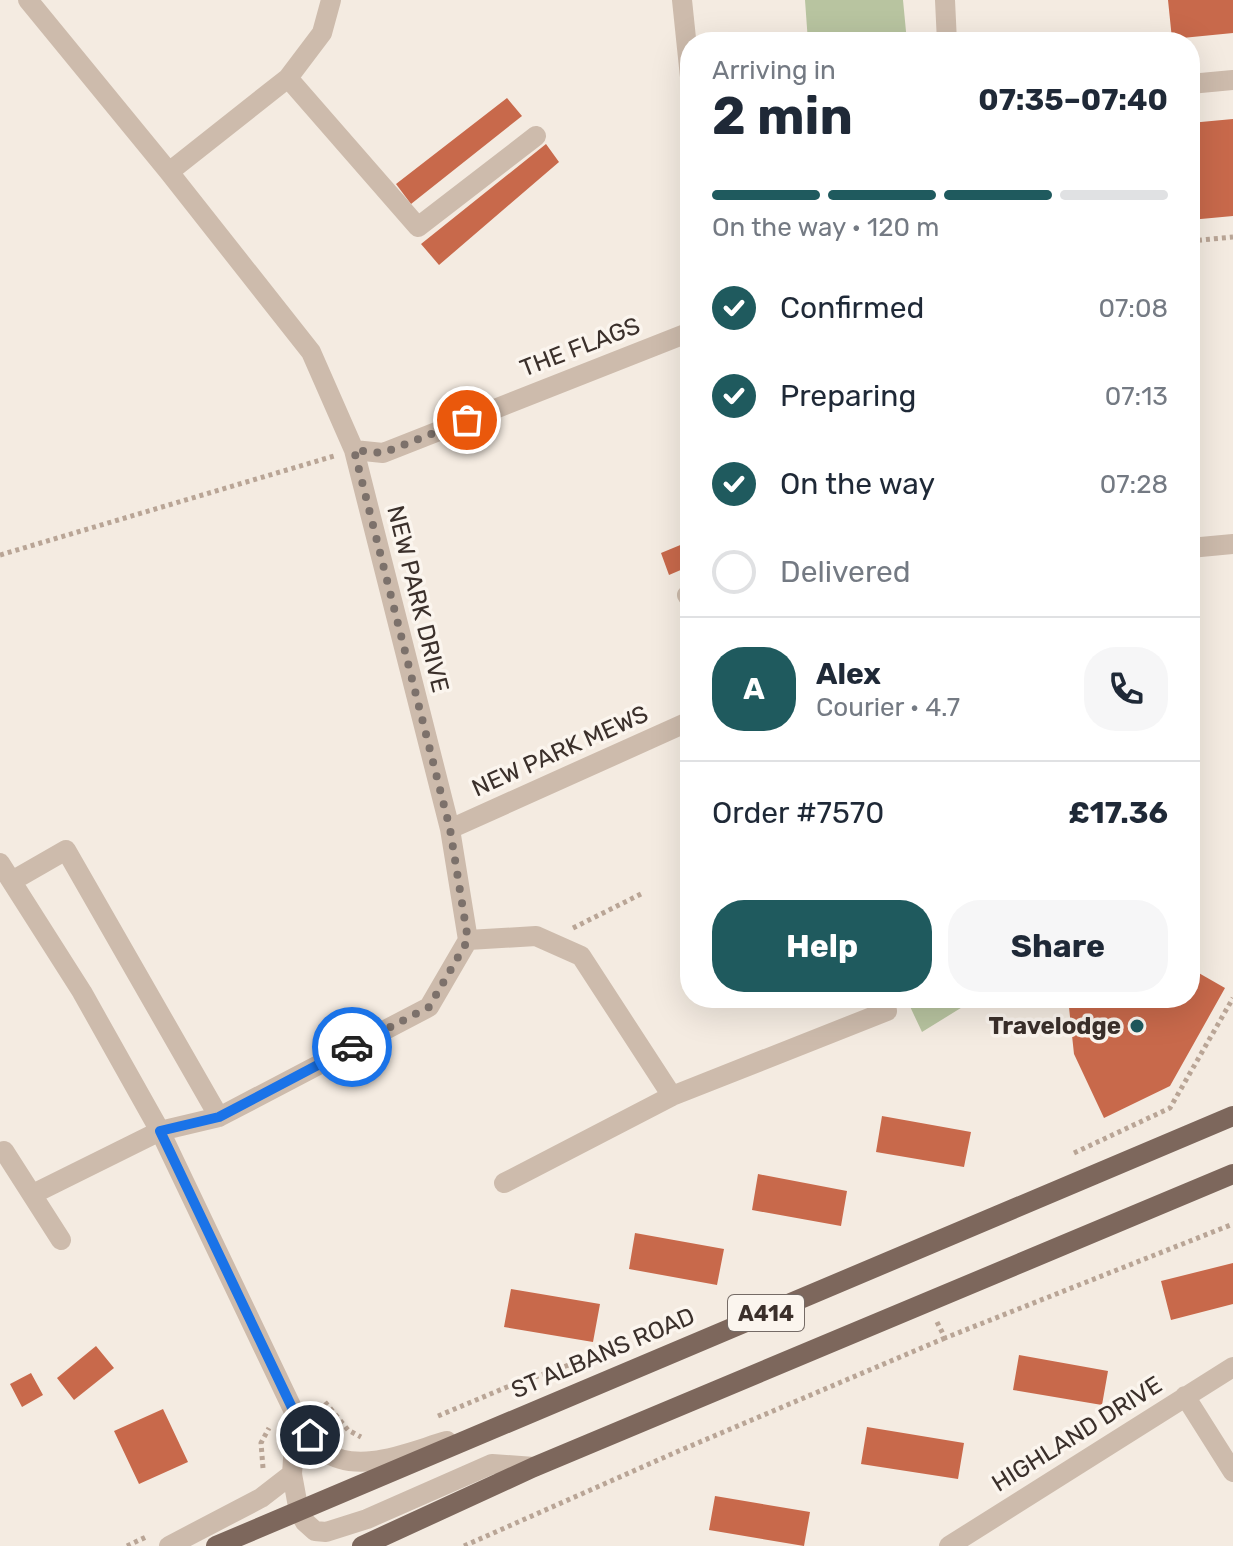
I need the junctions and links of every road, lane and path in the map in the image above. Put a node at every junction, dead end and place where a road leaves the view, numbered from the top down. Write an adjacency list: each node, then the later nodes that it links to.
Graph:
1 (28, 0): 11 (street, NEW PARK DRIVE)
2 (331, 0): 7 (street)
3 (682, 0): 5 (street)
4 (945, 0): 6 (street)
5 (685, 32)
6 (947, 32)
7 (288, 78): 10 (street); 11 (street)
8 (1233, 80): 9 (street)
9 (1200, 83)
10 (536, 136)
11 (169, 172): 15 (street, NEW PARK DRIVE)
12 (1233, 237): 13 (path)
13 (1200, 240)
14 (680, 336): 15 (street, THE FLAGS)
15 (354, 450): 18 (path); 20 (street, NEW PARK DRIVE)
16 (1233, 544): 17 (street)
17 (1200, 547)
18 (0, 555)
19 (680, 726): 20 (street, NEW PARK MEWS)
20 (450, 829): 24 (street, NEW PARK DRIVE)
21 (0, 863): 22 (street)
22 (12, 881): 30 (street); 31 (street)
23 (641, 894): 25 (path)
24 (468, 940): 25 (street); 30 (street)
25 (547, 941): 28 (street)
26 (1233, 998): 33 (path)
27 (887, 1011): 28 (street)
28 (672, 1096): 36 (street)
29 (1233, 1116): 47 (main road, ST ALBANS ROAD / A414)
30 (219, 1117): 31 (street)
31 (160, 1131): 38 (street); 45 (street)
32 (4, 1151): 38 (street)
33 (1069, 1155)
34 (1233, 1174): 37 (main road, A414)
35 (1233, 1181): 37 (main road)
36 (504, 1183)
37 (1191, 1193): 49 (main road, A414)
38 (33, 1194): 39 (street)
39 (61, 1240)
40 (945, 1338): 56 (path)
41 (602, 1354): 46 (path)
42 (1233, 1367): 43 (street, HIGHLAND DRIVE)
43 (1185, 1396): 50 (street); 57 (street, HIGHLAND DRIVE)
44 (325, 1402): 48 (path)
45 (296, 1416): 47 (street); 51 (street)
46 (435, 1417)
47 (493, 1428): 52 (main road, ST ALBANS ROAD / A414)
48 (372, 1438)
49 (534, 1467): 52 (street); 55 (main road, A414)
50 (1233, 1472)
51 (292, 1474): 52 (street); 53 (street)
52 (299, 1512): 54 (main road, ST ALBANS ROAD / A414)
53 (169, 1546)
54 (216, 1546)
55 (362, 1546)
56 (464, 1546)
57 (949, 1546)

